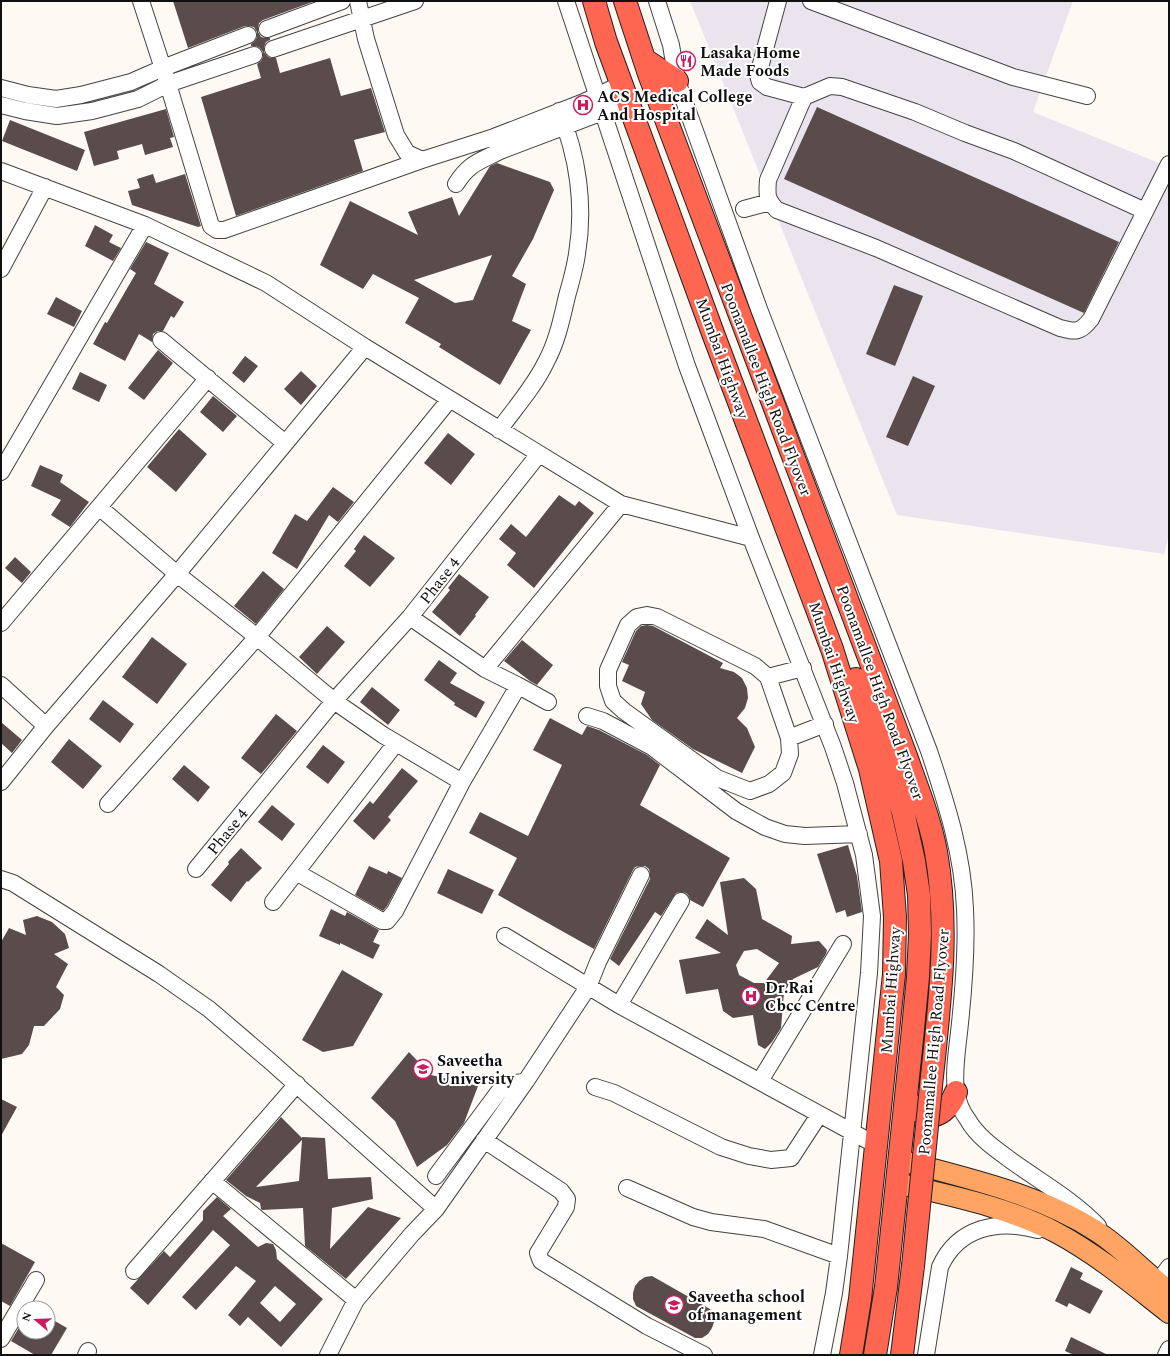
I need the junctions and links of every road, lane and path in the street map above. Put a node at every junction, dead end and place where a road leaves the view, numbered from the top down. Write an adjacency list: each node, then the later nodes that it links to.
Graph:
1 (141, 1): 17 (street)
2 (342, 1): 12 (street)
3 (358, 1): 11 (street)
4 (415, 1): 11 (street)
5 (566, 1): 22 (street)
6 (594, 1): 21 (highway, Mumbai Highway)
7 (657, 1): 18 (street)
8 (778, 1): 24 (street)
9 (811, 1): 23 (street)
10 (628, 5): 16 (highway)
11 (363, 18): 14 (street); 30 (street)
12 (267, 29)
13 (248, 35): 17 (street)
14 (273, 49)
15 (254, 55): 19 (street)
16 (645, 60): 18 (highway); 113 (highway, Poonamallee High Road Flyover, bridge)
17 (162, 68): 19 (street); 20 (street)
18 (678, 81): 86 (street)
19 (168, 84): 25 (street); 30 (street)
20 (1, 88)
21 (625, 93): 22 (street); 27 (street); 51 (highway, Mumbai Highway)
22 (598, 96): 26 (street); 27 (street)
23 (1087, 96)
24 (804, 97): 35 (street); 37 (street)
25 (1, 105)
26 (559, 111): 28 (street); 29 (street)
27 (604, 112): 28 (street); 50 (street)
28 (566, 126): 29 (street); 44 (street)
29 (497, 144): 30 (street); 33 (street)
30 (422, 160)
31 (1169, 164): 37 (street)
32 (1, 171): 34 (street)
33 (456, 184)
34 (46, 187): 38 (street); 39 (street)
35 (770, 202): 36 (street); 37 (street)
36 (744, 209)
37 (1145, 211)
38 (145, 225): 41 (street); 47 (street)
39 (1, 269)
40 (161, 340): 42 (street)
41 (365, 347): 43 (street); 45 (street)
42 (208, 378): 45 (street); 49 (street)
43 (450, 399): 44 (street); 55 (street)
44 (499, 430): 46 (street)
45 (285, 443): 52 (street)
46 (539, 454): 48 (street); 53 (street, Phase 4)
47 (1, 472)
48 (621, 504): 50 (street); 57 (street)
49 (99, 507): 52 (street); 54 (street)
50 (751, 538): 56 (street)
51 (802, 569): 87 (highway); 91 (highway, Mumbai Highway)
52 (177, 574): 55 (street); 65 (street)
53 (410, 617): 57 (street); 61 (street, Phase 4)
54 (1, 623)
55 (257, 637): 61 (street); 70 (street)
56 (803, 668): 58 (street); 64 (street)
57 (486, 669): 60 (street)
58 (768, 677): 66 (street); 66 (street)
59 (1, 685): 65 (street)
60 (517, 685): 62 (street); 69 (street)
61 (334, 701): 67 (street); 72 (street, Phase 4)
62 (548, 702)
63 (587, 716): 71 (street)
64 (825, 724): 66 (street); 71 (street)
65 (46, 726): 68 (street)
66 (789, 738)
67 (396, 743): 69 (street); 73 (street)
68 (1, 782)
69 (462, 782): 73 (street)
70 (108, 804)
71 (859, 834): 89 (street)
72 (196, 869)
73 (296, 872): 77 (street)
74 (641, 875): 80 (street)
75 (1, 879): 84 (street)
76 (680, 901): 81 (street)
77 (273, 902)
78 (505, 936): 80 (street)
79 (843, 944): 83 (street)
80 (588, 987): 81 (street); 82 (street)
81 (619, 1005): 83 (street)
82 (526, 1081): 90 (street); 93 (street)
83 (760, 1082): 88 (street)
84 (297, 1084): 94 (street); 97 (street)
85 (595, 1086): 88 (street)
86 (956, 1092): 87 (highway); 99 (street)
87 (906, 1093): 92 (highway)
88 (819, 1115): 89 (street)
89 (852, 1132): 91 (street); 100 (street)
90 (484, 1140): 97 (street); 109 (street)
91 (876, 1145): 111 (highway, Mumbai Highway)
92 (899, 1160): 95 (highway); 99 (main road)
93 (436, 1176)
94 (212, 1181): 101 (street); 104 (street)
95 (897, 1183): 98 (main road); 112 (highway)
96 (627, 1188): 100 (street)
97 (436, 1209): 104 (street)
98 (1068, 1240): 105 (main road); 114 (street)
99 (1122, 1251): 103 (main road)
100 (839, 1256): 110 (street)
101 (134, 1271)
102 (36, 1280): 106 (street)
103 (1165, 1280)
104 (356, 1300): 108 (street)
105 (1169, 1314)
106 (1, 1339)
107 (1169, 1349): 115 (street)
108 (328, 1355)
109 (704, 1355)
110 (822, 1355)
111 (851, 1355)
112 (875, 1355)
113 (902, 1355)
114 (926, 1355)
115 (1166, 1355)

